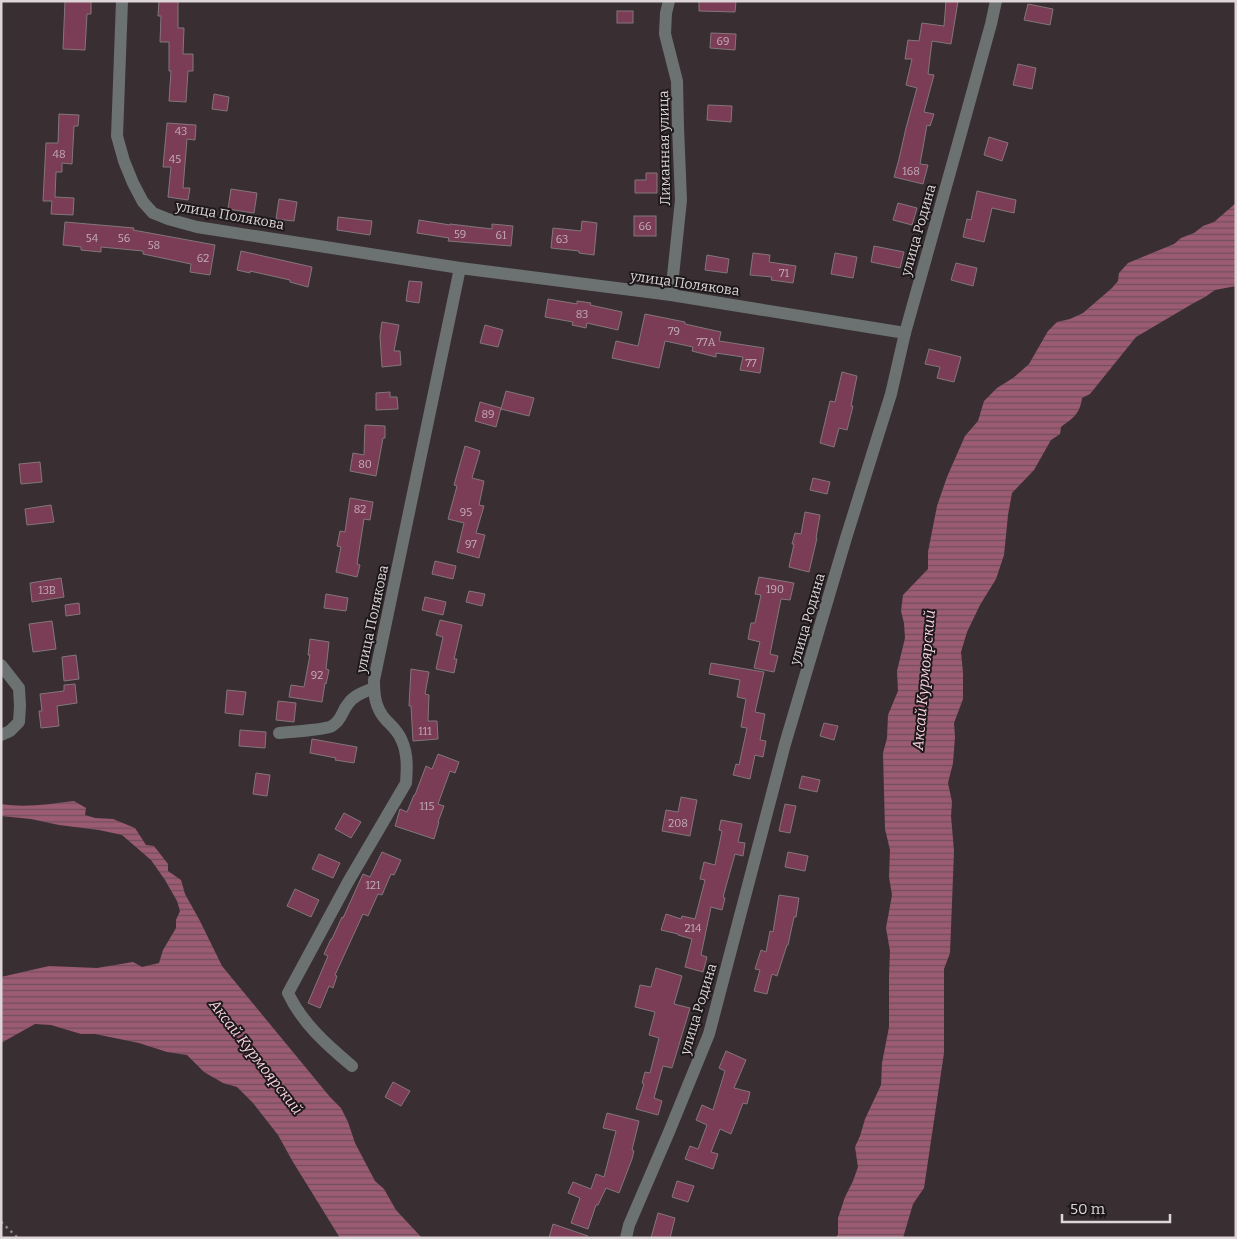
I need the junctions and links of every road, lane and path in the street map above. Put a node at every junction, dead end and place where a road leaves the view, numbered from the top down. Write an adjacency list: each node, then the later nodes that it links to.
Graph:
1 (122, 1): 4 (street, улица Полякова)
2 (669, 1): 5 (street, Лиманная улица)
3 (996, 1): 6 (street, улица Родина)
4 (460, 268): 5 (street, улица Полякова); 8 (street, улица Полякова)
5 (672, 296): 6 (street, улица Полякова)
6 (905, 333): 14 (street, улица Родина)
7 (1, 665): 10 (street)
8 (374, 688): 9 (street); 11 (street, улица Полякова)
9 (279, 733)
10 (1, 735)
11 (352, 1066)
12 (1, 1222): 13 (path)
13 (18, 1238)
14 (626, 1238)

